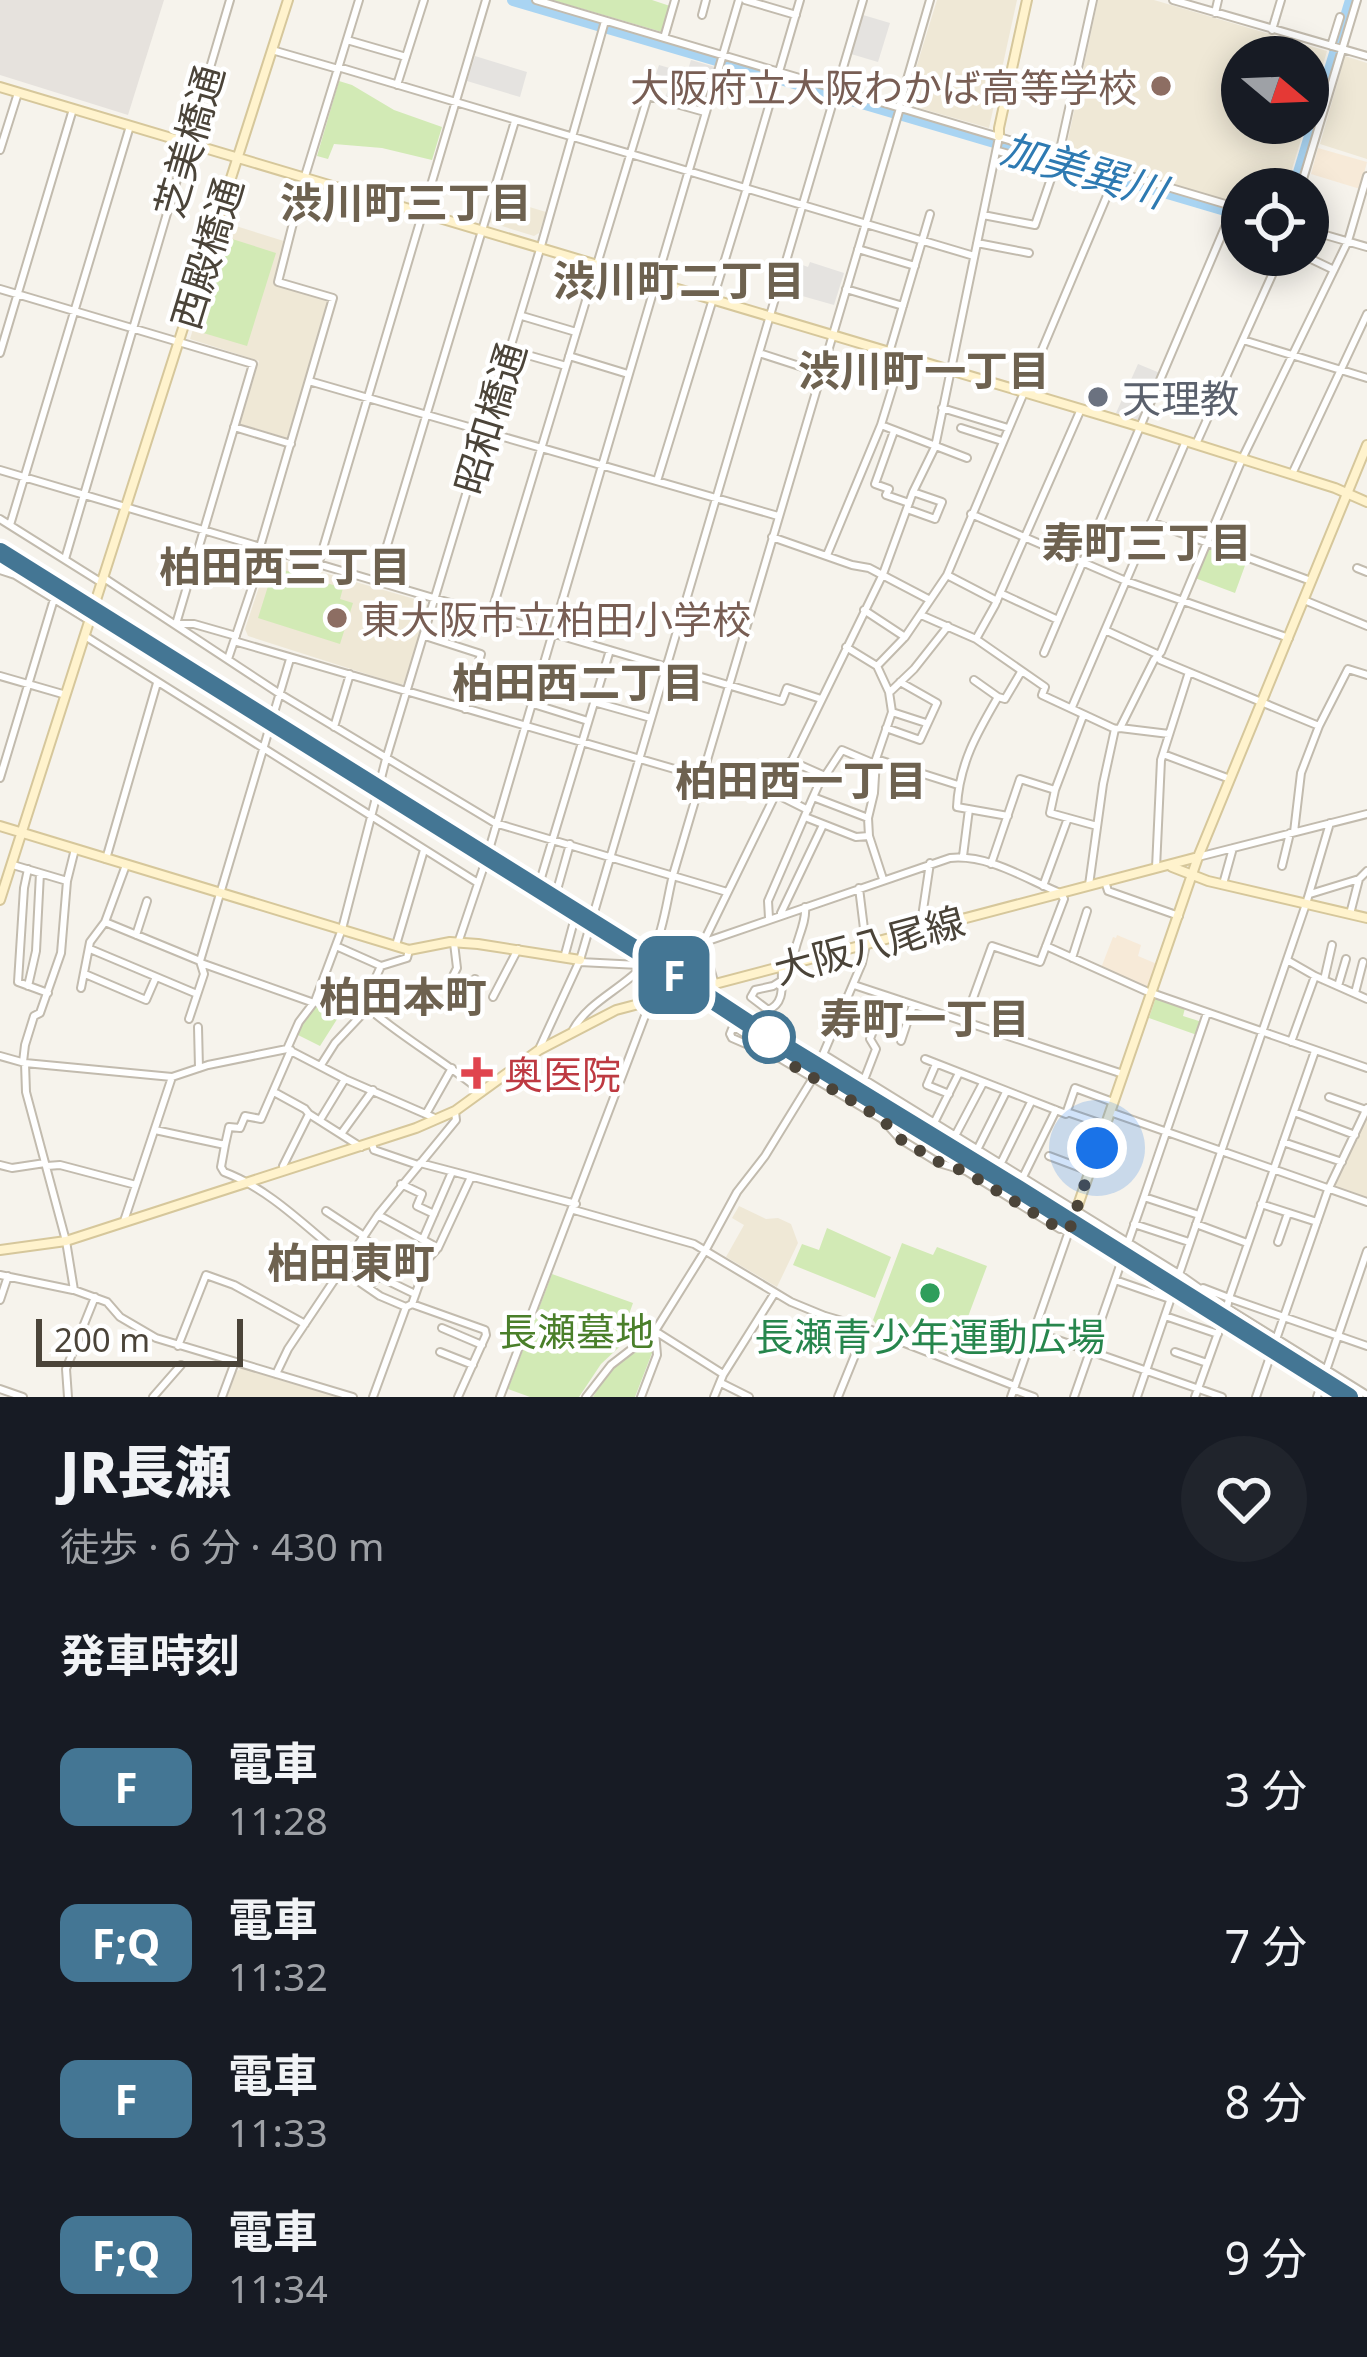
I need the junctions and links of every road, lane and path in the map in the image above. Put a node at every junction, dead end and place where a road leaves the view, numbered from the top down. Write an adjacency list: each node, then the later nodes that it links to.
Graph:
1 (230, 0): 45 (street, 芝美橋通)
2 (288, 0): 28 (street, 西殿橋通)
3 (359, 0): 26 (street)
4 (424, 0): 30 (street)
5 (486, 0): 38 (street)
6 (536, 0): 23 (street)
7 (675, 0): 25 (street)
8 (706, 0): 21 (street)
9 (800, 0): 20 (street)
10 (863, 0): 37 (street)
11 (930, 0): 40 (street)
12 (1027, 0): 46 (street)
13 (1093, 0): 49 (street)
14 (1173, 0): 19 (street)
15 (1218, 0): 19 (street)
16 (1281, 0): 24 (street)
17 (1357, 0): 27 (street)
18 (738, 1): 20 (street); 31 (street)
19 (1215, 13): 24 (street)
20 (796, 14): 33 (street)
21 (702, 15)
22 (1340, 17): 27 (street)
23 (604, 25): 25 (street); 44 (street, 昭和橋通)
24 (1272, 30): 27 (street)
25 (664, 38): 31 (street)
26 (347, 40): 30 (street); 32 (street)
27 (1337, 48): 29 (street); 51 (street)
28 (272, 50): 32 (street); 50 (street, 西殿橋通)
29 (1367, 56)
30 (406, 57): 34 (street)
31 (721, 59): 33 (street); 41 (street)
32 (338, 68): 34 (street); 53 (street)
33 (778, 76): 37 (street); 56 (street)
34 (398, 85): 38 (street)
35 (0, 87): 36 (street)
36 (18, 93): 39 (street); 47 (street)
37 (835, 93): 40 (street); 57 (street)
38 (455, 102): 42 (street); 59 (street)
39 (73, 109): 43 (street); 82 (street)
40 (899, 111): 46 (street); 62 (street)
41 (705, 112): 48 (street); 52 (street)
42 (516, 120): 44 (street); 63 (street)
43 (130, 126): 45 (street); 85 (street)
44 (572, 135): 48 (street); 69 (street, 昭和橋通)
45 (188, 143): 50 (street); 89 (street, 芝美橋通)
46 (999, 144): 49 (street); 61 (street); 61 (street)
47 (0, 150)
48 (631, 152): 52 (street); 74 (street)
49 (1059, 154): 54 (street)
50 (236, 158): 53 (street); 93 (street, 西殿橋通)
51 (1306, 168)
52 (688, 170): 56 (street); 79 (street)
53 (304, 176): 59 (street); 107 (street)
54 (1116, 176): 58 (street); 108 (street)
55 (1367, 176): 66 (street)
56 (746, 188): 57 (street); 83 (street)
57 (802, 205): 62 (street); 87 (street)
58 (1221, 206)
59 (423, 211): 63 (street); 109 (street)
60 (930, 214): 65 (street)
61 (983, 215): 68 (street)
62 (866, 224): 65 (street); 71 (street)
63 (482, 229): 69 (street); 112 (street)
64 (1329, 236): 66 (street)
65 (922, 241): 73 (street); 75 (street)
66 (1348, 241): 70 (street); 77 (street)
67 (1221, 242): 115 (street)
68 (977, 243): 72 (street); 73 (street)
69 (541, 246): 74 (street); 88 (street, 昭和橋通)
70 (1367, 247)
71 (858, 249): 75 (street); 81 (street)
72 (1028, 253)
73 (974, 256): 103 (street)
74 (596, 262): 79 (street); 90 (street)
75 (915, 266): 84 (street)
76 (1329, 268): 77 (street)
77 (1334, 270): 99 (street)
78 (1272, 276): 92 (street)
79 (656, 280): 83 (street); 105 (street)
80 (0, 289): 82 (street)
81 (846, 289): 84 (street); 91 (street)
82 (17, 295): 85 (street); 95 (street)
83 (712, 298): 87 (street); 132 (street)
84 (903, 306): 97 (street)
85 (75, 311): 89 (street); 131 (street)
86 (1367, 314): 102 (street)
87 (770, 315): 91 (street); 96 (street)
88 (520, 316): 90 (street); 94 (street, 昭和橋通)
89 (134, 328): 93 (street); 135 (street, 芝美橋通)
90 (576, 332): 98 (street)
91 (833, 335): 97 (street); 104 (street)
92 (1244, 340): 99 (street); 121 (street)
93 (179, 341): 114 (street); 139 (street, 西殿橋通)
94 (510, 350): 101 (street); 118 (street, 昭和橋通)
95 (0, 353)
96 (759, 353): 104 (street); 136 (street)
97 (889, 353): 100 (street)
98 (568, 356): 101 (street); 105 (street)
99 (1293, 356): 102 (street); 127 (street)
100 (902, 357): 103 (street); 113 (street)
101 (566, 366): 125 (street)
102 (1340, 370): 106 (street); 130 (street)
103 (949, 371): 108 (street); 110 (street)
104 (821, 373): 141 (street)
105 (628, 374): 128 (street)
106 (1367, 378)
107 (309, 380): 109 (street); 122 (street)
108 (1023, 393): 111 (street); 117 (street)
109 (368, 398): 112 (street); 153 (street)
110 (942, 408): 117 (street); 124 (street)
111 (1082, 410): 115 (street); 147 (street)
112 (426, 414): 118 (street); 162 (street)
113 (880, 425): 119 (street); 150 (street)
114 (234, 427): 122 (street); 145 (street)
115 (1141, 427): 121 (street); 152 (street)
116 (961, 428): 120 (street)
117 (1008, 428): 120 (street)
118 (485, 431): 125 (street); 165 (street, 昭和橋通)
119 (894, 431): 124 (street); 138 (street)
120 (1002, 441): 140 (street)
121 (1191, 443): 127 (street); 143 (street)
122 (290, 445): 149 (street)
123 (1367, 445): 134 (street)
124 (935, 447): 126 (street); 133 (street)
125 (542, 448): 128 (street); 170 (street)
126 (967, 458)
127 (1242, 459): 130 (street); 148 (street)
128 (601, 466): 132 (street); 178 (street)
129 (0, 470): 131 (street)
130 (1292, 475): 134 (street)
131 (25, 477): 135 (street); 144 (street)
132 (657, 482): 136 (street)
133 (913, 492): 138 (street); 138 (street)
134 (1346, 494): 137 (street); 161 (street)
135 (84, 495): 139 (street); 151 (street, 芝美橋通)
136 (716, 498): 141 (street); 191 (street)
137 (1367, 504)
138 (908, 506): 157 (street)
139 (126, 507): 145 (street); 159 (street, 西殿橋通)
140 (971, 514): 147 (street); 158 (street)
141 (778, 517): 146 (street)
142 (0, 519): 144 (street)
143 (1151, 522): 148 (street); 160 (street)
144 (10, 525): 151 (street)
145 (203, 530): 149 (street); 174 (street)
146 (772, 537): 150 (street); 203 (street)
147 (1025, 537): 152 (street); 163 (street)
148 (1207, 542): 161 (street); 168 (street)
149 (262, 548): 153 (street); 183 (street)
150 (827, 555): 157 (street)
151 (65, 559): 159 (street)
152 (1082, 562): 160 (street); 172 (street)
153 (318, 565): 162 (street)
154 (1357, 568): 156 (street)
155 (0, 570): 164 (street)
156 (1367, 572)
157 (883, 574): 167 (street); 169 (street)
158 (947, 575): 163 (street); 167 (street)
159 (103, 580): 173 (street, 西殿橋通); 174 (street)
160 (1126, 581): 168 (street); 177 (street)
161 (1312, 581): 166 (street)
162 (376, 582): 165 (street)
163 (999, 597): 172 (street); 184 (street)
164 (53, 598): 173 (street); 202 (street)
165 (435, 598): 170 (street); 180 (street, 昭和橋通)
166 (1304, 600): 175 (street); 182 (street)
167 (931, 601): 171 (street)
168 (1183, 601): 182 (street); 188 (street)
169 (864, 610): 181 (street); 185 (street)
170 (491, 614): 178 (street)
171 (922, 614): 176 (street); 181 (street)
172 (1058, 620): 187 (street)
173 (90, 621): 179 (street, 西殿橋通)
174 (176, 624): 183 (street); 190 (street)
175 (1366, 624)
176 (948, 626): 184 (street); 200 (street)
177 (1105, 630): 188 (street); 214 (street)
178 (552, 632): 186 (street); 204 (street)
179 (85, 636): 201 (street); 208 (street, 西殿橋通)
180 (423, 636): 195 (street); 205 (street, 昭和橋通)
181 (905, 638): 192 (street)
182 (1289, 638): 212 (street)
183 (235, 639): 189 (street); 190 (street)
184 (976, 639): 193 (street)
185 (846, 647): 192 (street); 210 (street)
186 (610, 650): 191 (street); 211 (street)
187 (1044, 653)
188 (1158, 657): 194 (street); 225 (street)
189 (290, 659): 196 (street); 207 (street)
190 (227, 660): 207 (street)
191 (666, 666): 203 (street); 218 (street)
192 (877, 666): 206 (street)
193 (1021, 672): 209 (street); 214 (street)
194 (1189, 672): 212 (street); 226 (street)
195 (476, 673): 204 (street); 215 (street)
196 (350, 674): 205 (street); 222 (street)
197 (1367, 675): 221 (street)
198 (0, 676): 202 (street)
199 (974, 680): 209 (street)
200 (900, 682): 206 (street); 220 (street)
201 (157, 683): 228 (street); 265 (street)
202 (28, 684): 208 (street); 236 (street)
203 (729, 685): 210 (street); 235 (street)
204 (534, 690): 213 (street)
205 (407, 692): 215 (street); 230 (street, 昭和橋通)
206 (890, 692): 216 (street)
207 (280, 694): 222 (street); 228 (street)
208 (66, 695): 255 (street, 西殿橋通)
209 (998, 697): 238 (street)
210 (821, 699): 232 (street)
211 (594, 702): 218 (street); 219 (street)
212 (1263, 702): 221 (street); 237 (street)
213 (530, 703): 219 (street); 223 (street)
214 (1072, 707): 217 (street)
215 (465, 709): 223 (street)
216 (892, 712): 220 (street); 224 (street)
217 (1083, 716): 225 (street); 239 (street)
218 (651, 718): 231 (street)
219 (588, 721): 227 (street)
220 (926, 723): 224 (street)
221 (1319, 726): 254 (street)
222 (334, 727): 230 (street)
223 (523, 727): 227 (street); 249 (street)
224 (886, 728): 233 (street)
225 (1118, 728): 226 (street); 253 (street)
226 (1169, 734): 229 (street)
227 (581, 743): 231 (street); 257 (street)
228 (263, 750): 245 (street); 289 (street)
229 (1163, 754): 237 (street); 271 (street)
230 (386, 760): 245 (street, 昭和橋通); 249 (street)
231 (639, 760): 235 (street); 262 (street)
232 (790, 761): 234 (street); 240 (street)
233 (876, 762): 234 (street); 238 (street); 247 (street)
234 (823, 775): 241 (street)
235 (702, 777): 276 (street)
236 (0, 778)
237 (1230, 779): 264 (street)
238 (958, 784): 242 (street)
239 (1055, 790): 246 (street); 248 (street)
240 (776, 794): 243 (street); 288 (street)
241 (813, 797): 243 (street); 247 (street)
242 (969, 808): 246 (street); 263 (street)
243 (806, 814): 251 (street); 300 (street)
244 (1367, 814): 250 (street)
245 (370, 816): 261 (street); 303 (street, 昭和橋通)
246 (1008, 816): 267 (street)
247 (868, 818): 256 (street)
248 (1068, 818): 253 (street); 285 (street)
249 (496, 823): 257 (street); 282 (street)
250 (1330, 823): 254 (street); 291 (street)
251 (823, 824): 256 (street); 297 (street)
252 (0, 826): 255 (street)
253 (1097, 826): 284 (street)
254 (1292, 833): 259 (street); 270 (street)
255 (22, 834): 260 (street); 268 (street, 西殿橋通)
256 (869, 836): 278 (street)
257 (551, 839): 258 (street); 277 (street)
258 (569, 844): 262 (street); 287 (street)
259 (1233, 848): 264 (street); 283 (street)
260 (75, 849): 265 (street); 280 (street)
261 (424, 850): 282 (street); 311 (street)
262 (610, 856): 276 (street); 320 (street)
263 (963, 856): 266 (street); 267 (street)
264 (1198, 857): 271 (street, 大阪八尾線); 275 (street)
265 (106, 859): 269 (street)
266 (930, 862): 278 (street); 304 (street)
267 (991, 864): 285 (street)
268 (11, 865): 272 (street); 292 (street, 西殿橋通)
269 (126, 865): 289 (street); 302 (street)
270 (1282, 866)
271 (1161, 867): 275 (street); 281 (street, 大阪八尾線)
272 (28, 869): 274 (street); 333 (street)
273 (1367, 871): 279 (street)
274 (40, 873): 280 (street); 333 (street)
275 (1193, 874): 283 (street); 298 (street)
276 (673, 875): 288 (street); 323 (street)
277 (541, 878)
278 (883, 879): 286 (street)
279 (1359, 879): 291 (street); 296 (street)
280 (67, 880): 338 (street)
281 (1105, 881): 284 (street, 大阪八尾線); 298 (street)
282 (478, 883): 306 (street)
283 (1223, 884): 291 (street)
284 (1089, 885): 290 (street, 大阪八尾線)
285 (1043, 886): 290 (street)
286 (859, 888): 294 (street); 308 (street)
287 (557, 890)
288 (727, 892): 307 (street)
289 (221, 893): 303 (street); 321 (street)
290 (1060, 893): 304 (street, 大阪八尾線); 312 (street)
291 (1308, 899): 296 (street); 318 (street)
292 (0, 900)
293 (147, 901): 305 (street)
294 (805, 907): 297 (street); 324 (street)
295 (1087, 911): 317 (street)
296 (1350, 914): 299 (street)
297 (780, 915): 300 (street)
298 (1179, 916): 340 (street)
299 (1367, 918)
300 (769, 919): 307 (street)
301 (574, 921): 316 (street)
302 (105, 922): 305 (street); 313 (street)
303 (342, 929): 310 (street, 昭和橋通); 311 (street)
304 (920, 930): 308 (street, 大阪八尾線)
305 (136, 935): 321 (street)
306 (456, 943): 314 (street); 315 (street); 330 (street)
307 (703, 943): 332 (street)
308 (866, 945): 324 (street, 大阪八尾線); 334 (street)
309 (1332, 945): 329 (street)
310 (336, 946): 325 (street); 346 (street, 昭和橋通)
311 (396, 946): 314 (street)
312 (1046, 946): 317 (street); 353 (street)
313 (89, 949): 327 (street); 328 (street)
314 (409, 950): 325 (street)
315 (518, 950): 316 (street); 343 (street)
316 (563, 958): 320 (street)
317 (1072, 958): 340 (street)
318 (1287, 959): 329 (street); 356 (street)
319 (1346, 959): 335 (street)
320 (579, 961): 323 (street); 360 (street)
321 (200, 962): 339 (street); 346 (street)
322 (1363, 962): 341 (street)
323 (644, 963): 337 (street); 349 (street)
324 (794, 964): 326 (street, 大阪八尾線)
325 (382, 966): 348 (street)
326 (782, 967): 331 (street); 332 (street, 大阪八尾線)
327 (85, 974): 328 (street); 336 (street)
328 (156, 976): 339 (street)
329 (1319, 978): 335 (street); 358 (street)
330 (475, 979)
331 (781, 981): 331 (street)
332 (715, 985): 337 (street, 大阪八尾線)
333 (28, 986): 338 (street)
334 (854, 986): 342 (street); 362 (street)
335 (1338, 986): 341 (street)
336 (81, 988)
337 (689, 991): 345 (street, 大阪八尾線)
338 (48, 993): 366 (street)
339 (197, 994): 351 (street)
340 (1152, 994): 350 (street); 373 (street)
341 (1355, 994): 344 (street)
342 (886, 996): 347 (street); 377 (street)
343 (493, 997)
344 (1367, 999)
345 (651, 1000): 352 (street, 大阪八尾線); 428 (street)
346 (314, 1003): 359 (street, 昭和橋通)
347 (913, 1006): 353 (street); 357 (street)
348 (368, 1008): 368 (street); 370 (street)
349 (589, 1010): 352 (street); 355 (street)
350 (1208, 1013): 356 (street); 399 (street)
351 (189, 1019)
352 (596, 1019): 355 (street, 大阪八尾線)
353 (964, 1023): 373 (street)
354 (198, 1027): 369 (street)
355 (572, 1032): 360 (street, 大阪八尾線)
356 (1262, 1032): 358 (street); 408 (street)
357 (901, 1041)
358 (1291, 1042): 361 (street)
359 (289, 1049): 368 (street); 369 (street); 380 (street, 昭和橋通)
360 (539, 1050): 381 (street, 大阪八尾線)
361 (1315, 1051): 371 (street); 391 (street)
362 (823, 1054): 375 (street); 377 (street)
363 (0, 1056): 366 (street)
364 (782, 1059): 364 (street); 375 (street)
365 (925, 1059): 367 (street)
366 (24, 1062): 374 (street); 411 (street)
367 (936, 1064): 372 (street); 383 (street)
368 (320, 1066): 376 (street)
369 (199, 1068): 374 (street)
370 (452, 1068): 381 (street); 393 (street)
371 (1367, 1068)
372 (959, 1073): 378 (street); 383 (street)
373 (1123, 1074): 386 (street)
374 (172, 1077): 398 (street)
375 (813, 1078): 438 (street); 448 (street)
376 (344, 1079): 379 (street); 395 (street)
377 (864, 1080): 396 (street)
378 (983, 1083): 382 (street); 402 (street)
379 (374, 1090): 393 (street); 400 (street)
380 (274, 1092): 392 (street); 405 (street)
381 (482, 1092): 389 (street, 大阪八尾線)
382 (1006, 1092): 385 (street); 407 (street)
383 (949, 1094): 396 (street)
384 (1329, 1097): 387 (street)
385 (1031, 1102): 388 (street); 413 (street)
386 (1112, 1107): 390 (street); 397 (street); 399 (street)
387 (1366, 1109): 401 (street)
388 (1056, 1110): 390 (street); 420 (street)
389 (455, 1112): 394 (street, 大阪八尾線); 412 (street)
390 (1067, 1112): 397 (street)
391 (1294, 1112): 401 (street); 403 (street)
392 (309, 1114): 395 (street); 416 (street)
393 (426, 1114): 394 (street)
394 (437, 1119): 404 (street, 大阪八尾線)
395 (320, 1120): 400 (street)
396 (934, 1123): 402 (street)
397 (1105, 1125): 417 (street)
398 (155, 1130): 405 (street); 423 (street)
399 (1166, 1132): 408 (street); 425 (street)
400 (341, 1134): 406 (street)
401 (1355, 1135): 410 (street)
402 (956, 1136): 407 (street)
403 (1283, 1142): 410 (street); 415 (street)
404 (372, 1144): 406 (street, 大阪八尾線); 412 (street)
405 (225, 1145): 421 (street)
406 (361, 1147): 416 (street, 大阪八尾線)
407 (977, 1150): 413 (street)
408 (1220, 1151): 415 (street); 434 (street)
409 (1049, 1156): 417 (street)
410 (1342, 1162): 424 (street)
411 (45, 1164): 414 (street); 423 (street); 441 (street)
412 (419, 1164): 418 (street); 422 (street)
413 (1000, 1164): 420 (street)
414 (0, 1165)
415 (1273, 1170): 424 (street); 427 (street)
416 (284, 1171): 421 (street, 大阪八尾線)
417 (1090, 1171): 430 (street)
418 (452, 1172): 419 (street); 432 (street)
419 (471, 1177): 428 (street); 446 (street)
420 (1023, 1178): 430 (street)
421 (248, 1182): 435 (street, 大阪八尾線); 450 (street)
422 (401, 1184): 432 (street); 433 (street)
423 (136, 1185): 435 (street)
424 (1328, 1190): 426 (street); 436 (street)
425 (1144, 1197): 434 (street); 437 (street)
426 (1367, 1202)
427 (1261, 1204): 431 (street); 445 (street)
428 (575, 1207): 448 (street); 504 (street)
429 (326, 1211): 439 (street)
430 (1076, 1211): 438 (street); 442 (street)
431 (1288, 1213): 436 (street); 444 (street)
432 (434, 1214): 440 (street)
433 (378, 1215): 439 (street); 440 (street)
434 (1197, 1220): 443 (street); 445 (street)
435 (123, 1222): 441 (street, 大阪八尾線)
436 (1317, 1222): 467 (street)
437 (1134, 1224): 442 (street); 443 (street)
438 (1070, 1228): 451 (street); 473 (street)
439 (363, 1236): 450 (street); 452 (street)
440 (423, 1239): 446 (street)
441 (66, 1241): 447 (street, 大阪八尾線); 458 (street)
442 (1127, 1242): 451 (street); 455 (street)
443 (1190, 1242): 455 (street)
444 (1278, 1242)
445 (1247, 1243): 462 (street)
446 (438, 1248): 464 (street)
447 (0, 1250)
448 (705, 1251): 459 (street); 472 (street)
449 (1367, 1251): 475 (street)
450 (347, 1260): 453 (street)
451 (1122, 1260): 456 (street); 460 (street)
452 (408, 1265)
453 (342, 1269): 457 (street); 469 (street)
454 (4, 1275): 458 (street); 463 (street)
455 (1181, 1276): 460 (street); 462 (street); 465 (street)
456 (1115, 1280): 460 (street); 480 (street)
457 (369, 1288): 464 (street); 464 (street)
458 (74, 1290): 461 (street)
459 (773, 1294): 471 (street); 491 (street)
460 (1172, 1296): 466 (street); 468 (street)
461 (95, 1297): 478 (street); 498 (street)
462 (1229, 1298): 465 (street); 467 (street)
463 (0, 1300)
464 (411, 1302): 477 (street); 502 (street)
465 (1226, 1308): 468 (street); 476 (street)
466 (1165, 1316): 474 (street); 488 (street)
467 (1284, 1317): 475 (street); 476 (street)
468 (1222, 1323): 474 (street); 483 (street)
469 (305, 1324): 478 (street); 490 (street)
470 (442, 1328): 477 (street)
471 (866, 1328): 494 (street); 509 (street)
472 (655, 1331): 491 (street); 505 (street); 506 (street)
473 (1035, 1332): 480 (street); 494 (street)
474 (1218, 1334): 485 (street)
475 (1337, 1337): 479 (street); 489 (street)
476 (1276, 1340): 483 (street); 489 (street)
477 (482, 1345): 487 (street)
478 (178, 1346): 484 (street)
479 (1367, 1346)
480 (1091, 1351): 488 (street); 511 (street)
481 (440, 1352): 487 (street)
482 (1175, 1352): 485 (street)
483 (1271, 1356): 492 (street); 514 (street)
484 (235, 1362): 490 (street); 500 (street)
485 (1207, 1364): 495 (street)
486 (181, 1365): 499 (street)
487 (473, 1366): 503 (street)
488 (1147, 1369): 495 (street); 512 (street)
489 (1326, 1370): 492 (street); 496 (street)
490 (276, 1374): 501 (street)
491 (722, 1378): 507 (street); 508 (street)
492 (1321, 1385): 515 (street); 516 (street)
493 (0, 1389): 497 (street)
494 (1013, 1391): 510 (street)
495 (1196, 1393): 513 (street)
496 (1367, 1394)
497 (23, 1397)
498 (68, 1397)
499 (153, 1397)
500 (222, 1397)
501 (353, 1397)
502 (373, 1397)
503 (458, 1397)
504 (500, 1397)
505 (586, 1397)
506 (641, 1397)
507 (714, 1397)
508 (749, 1397)
509 (838, 1397)
510 (1034, 1397)
511 (1074, 1397)
512 (1137, 1397)
513 (1222, 1397)
514 (1256, 1397)
515 (1317, 1397)
516 (1341, 1397)

